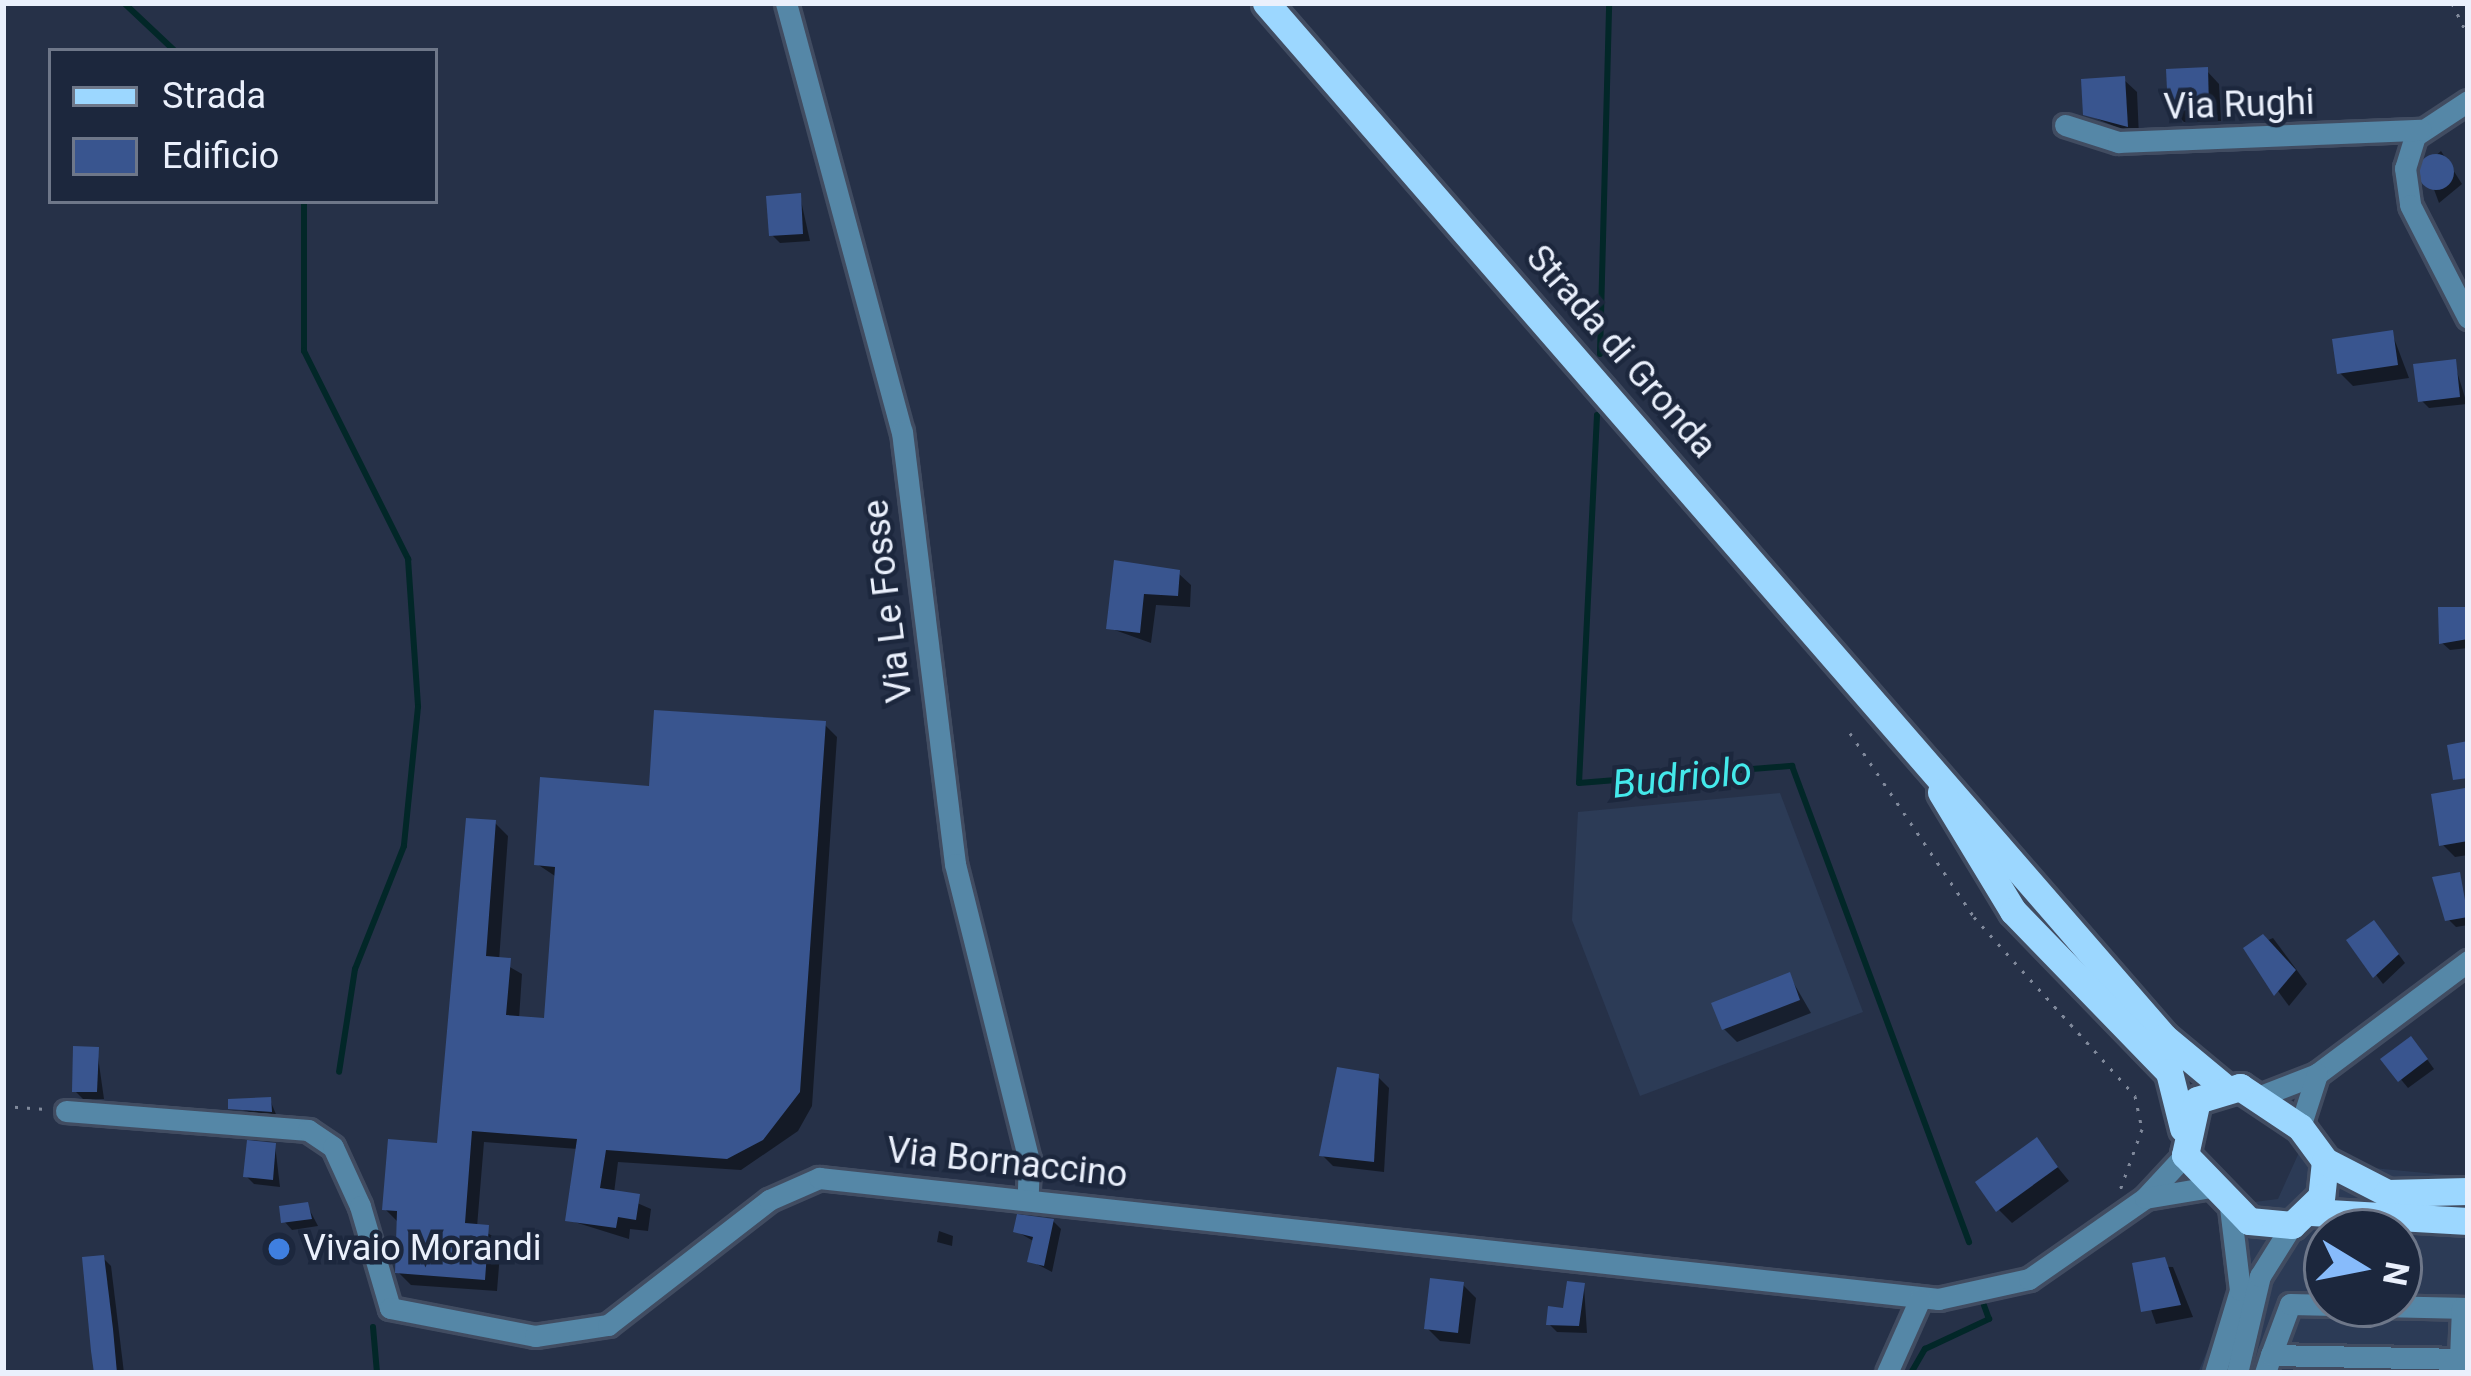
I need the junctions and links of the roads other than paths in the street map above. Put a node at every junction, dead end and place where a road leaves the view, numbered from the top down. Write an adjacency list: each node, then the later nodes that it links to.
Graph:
1 (786, 3): 17 (street, Via Le Fosse)
2 (1266, 3): 7 (main road, Strada di Gronda)
3 (2468, 101): 5 (street, Via Rughi)
4 (2065, 125): 5 (street, Via Rughi)
5 (2421, 130): 6 (street)
6 (2468, 318)
7 (1919, 751): 10 (main road, Strada di Gronda); 14 (main road, Strada di Gronda)
8 (2468, 961): 9 (street)
9 (2317, 1074): 11 (street); 13 (street)
10 (2224, 1087): 11 (main road); 14 (main road)
11 (2263, 1095): 13 (main road)
12 (66, 1111): 17 (street, Via Bornaccino)
13 (2300, 1127): 15 (main road)
14 (2184, 1141): 18 (main road); 19 (street, Via Bornaccino)
15 (2325, 1161): 16 (main road); 20 (main road)
16 (2468, 1191)
17 (1028, 1197): 22 (street, Via Bornaccino)
18 (2220, 1197): 19 (street, Via Bornaccino); 20 (main road); 27 (street)
19 (2139, 1203): 22 (street, Via Bornaccino)
20 (2301, 1219): 21 (main road); 28 (street)
21 (2468, 1221)
22 (1920, 1298): 26 (street)
23 (2465, 1308): 24 (street); 25 (street)
24 (2464, 1359): 25 (street)
25 (2268, 1364)
26 (1887, 1373)
27 (2216, 1373)
28 (2237, 1373)

